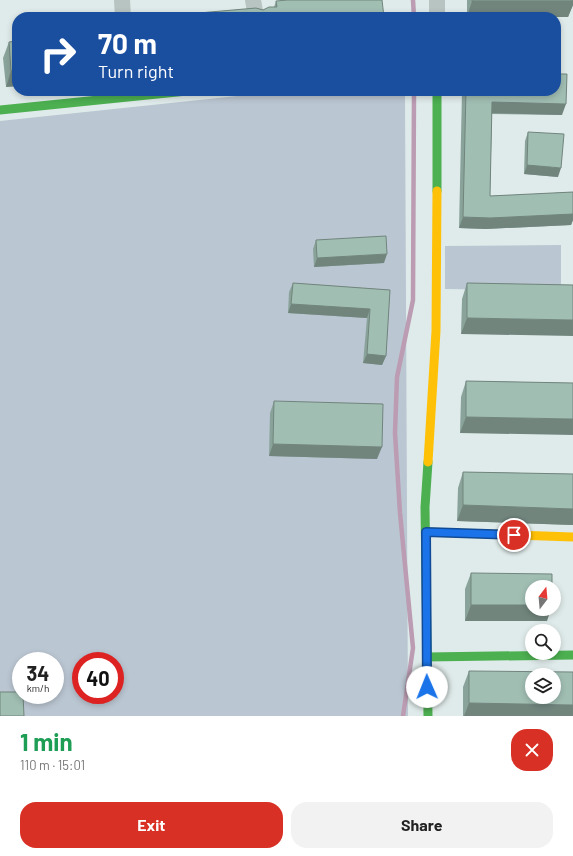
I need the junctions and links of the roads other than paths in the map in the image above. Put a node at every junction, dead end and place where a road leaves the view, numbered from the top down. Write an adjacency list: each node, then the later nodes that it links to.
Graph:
1 (122, 0): 4 (street)
2 (253, 0): 5 (street)
3 (437, 0): 6 (street)
4 (123, 12)
5 (255, 12)
6 (437, 12)
7 (114, 96): 9 (street)
8 (437, 96): 10 (street)
9 (0, 110)
10 (426, 532): 11 (street); 13 (street)
11 (573, 537)
12 (573, 655): 13 (street)
13 (427, 657): 14 (street)
14 (428, 716)

